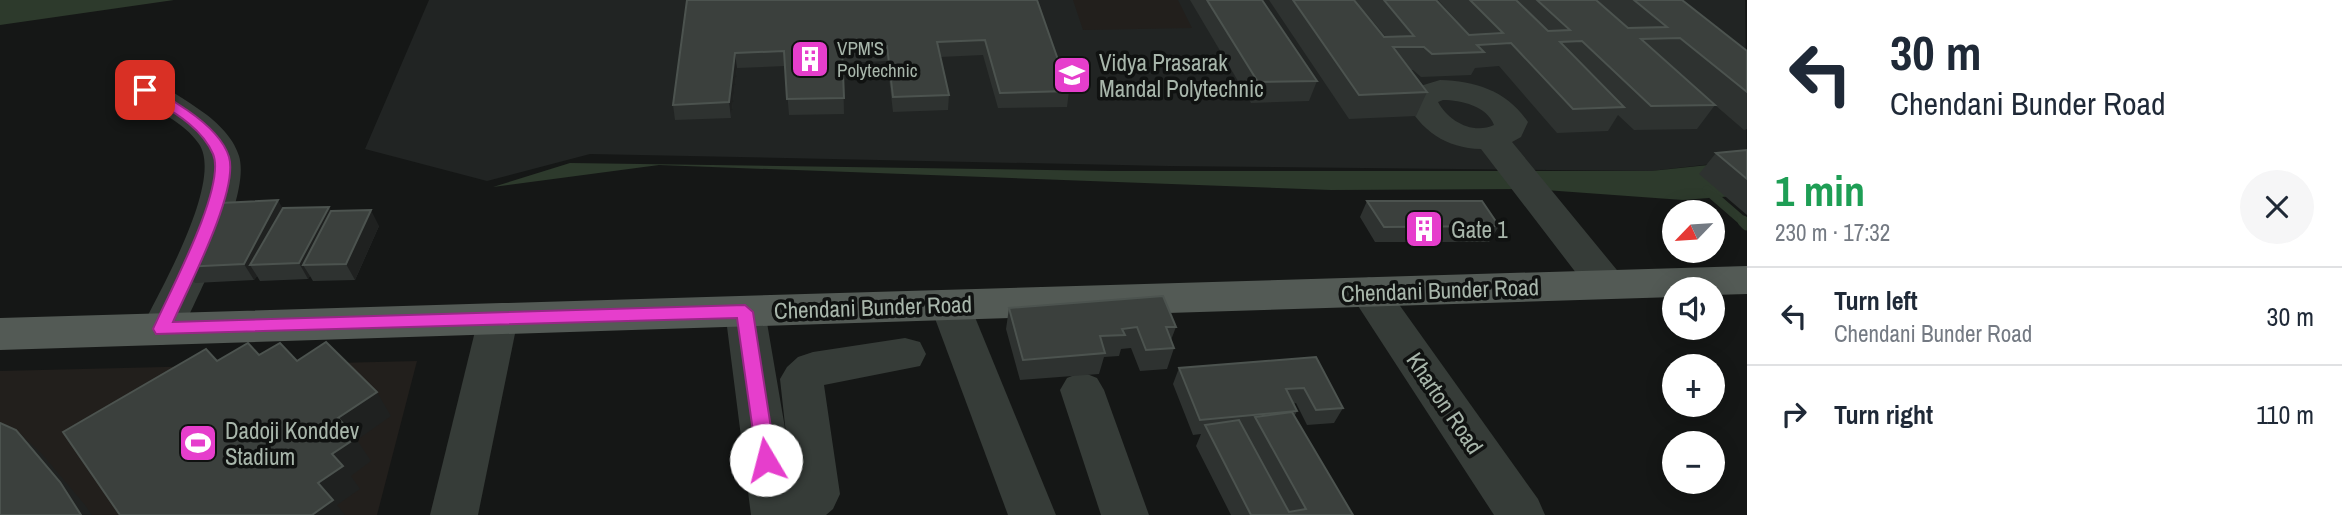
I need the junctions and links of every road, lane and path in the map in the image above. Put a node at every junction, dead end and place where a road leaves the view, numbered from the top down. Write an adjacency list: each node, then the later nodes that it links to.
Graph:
1 (145, 90): 9 (street)
2 (1491, 139): 4 (street)
3 (1747, 280): 4 (main road, Chendani Bunder Road)
4 (1607, 285): 5 (main road, Chendani Bunder Road)
5 (1369, 292): 6 (main road, Chendani Bunder Road); 17 (street, Kharton Road)
6 (950, 305): 7 (main road, Chendani Bunder Road); 15 (street)
7 (745, 312): 8 (main road, Chendani Bunder Road); 13 (street)
8 (498, 319): 9 (main road, Chendani Bunder Road); 14 (street)
9 (162, 329): 10 (main road, Chendani Bunder Road)
10 (0, 334)
11 (905, 354): 13 (street)
12 (1082, 390): 16 (street)
13 (774, 512)
14 (454, 515)
15 (1032, 515)
16 (1125, 515)
17 (1521, 515)

